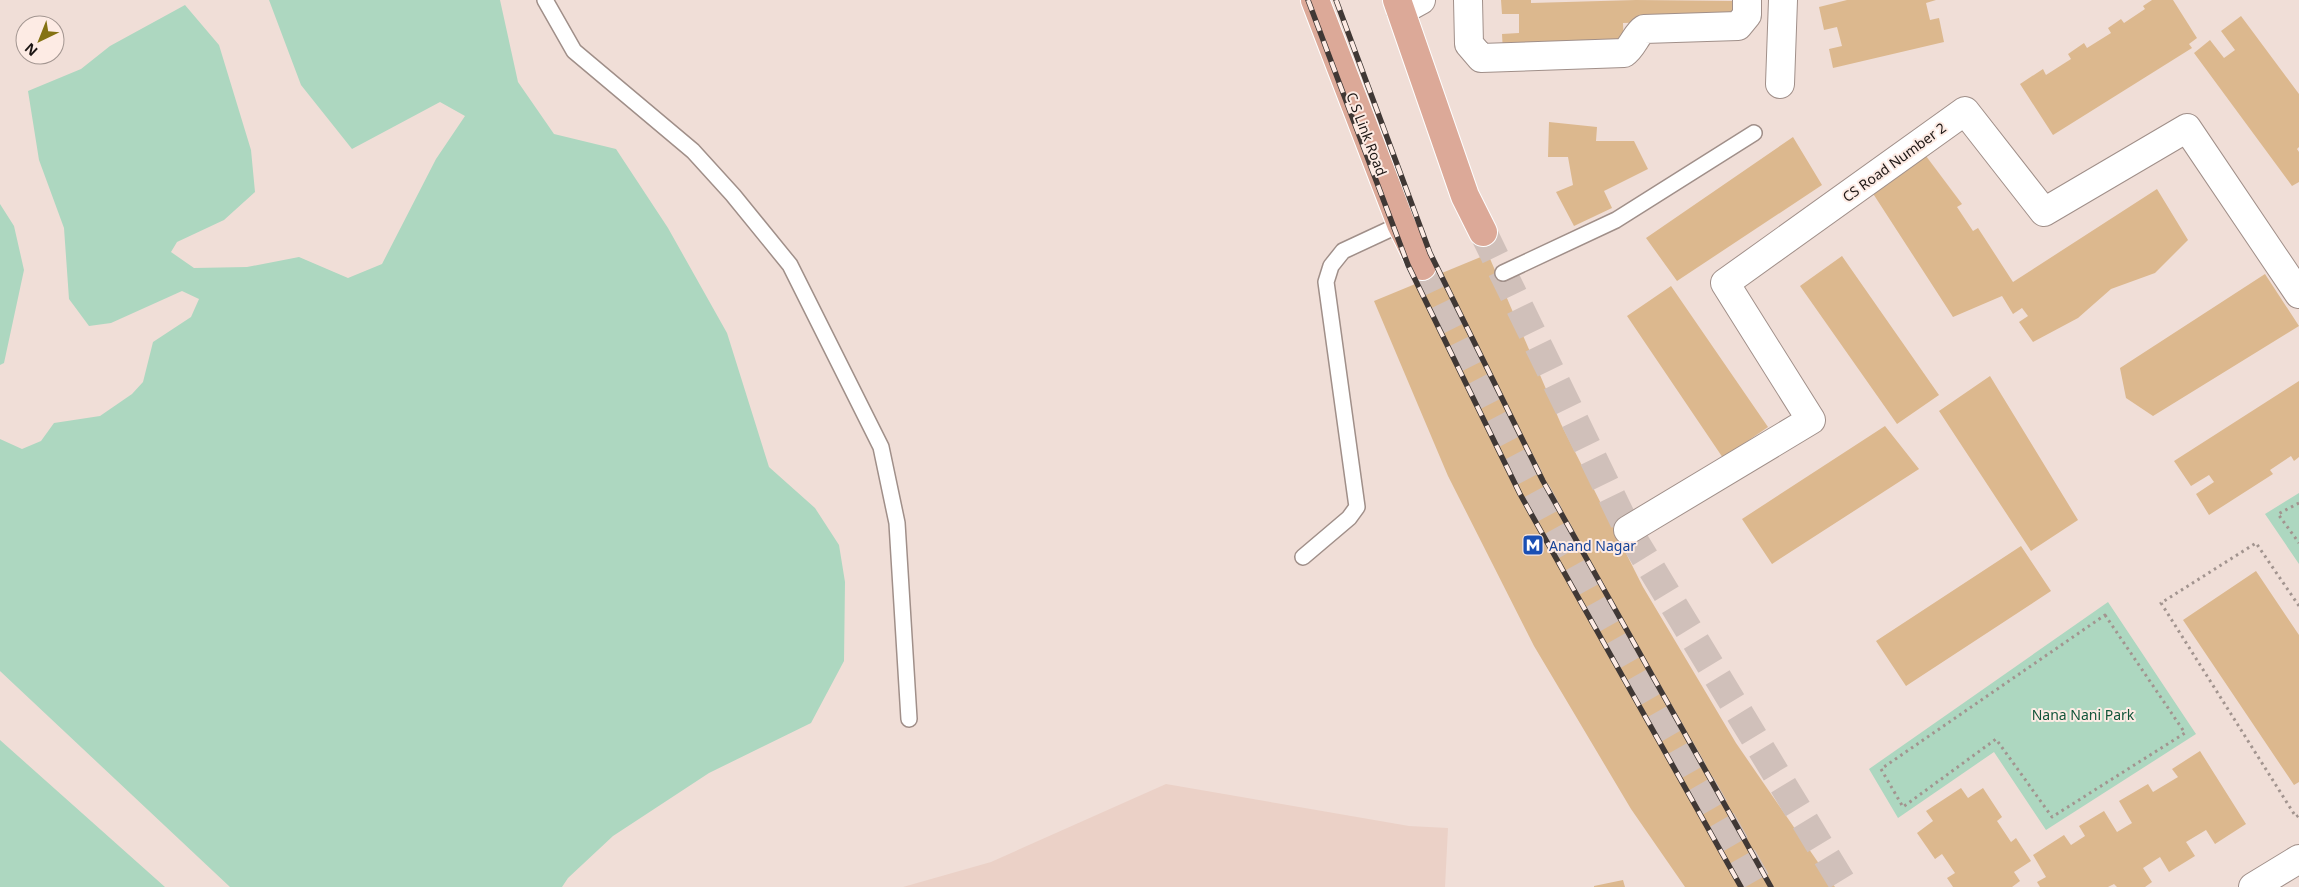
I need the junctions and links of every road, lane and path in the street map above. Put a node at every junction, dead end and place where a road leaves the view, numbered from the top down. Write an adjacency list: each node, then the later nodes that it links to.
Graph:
1 (545, 0): 19 (lane)
2 (1316, 0): 9 (main road, C S Link Road)
3 (1468, 0): 4 (street)
4 (1747, 0)
5 (1786, 1): 7 (street)
6 (1407, 4): 10 (main road)
7 (1780, 84)
8 (1754, 133): 12 (lane)
9 (1401, 224): 11 (main road, C S Link Road); 17 (lane)
10 (1483, 232)
11 (1422, 266)
12 (1502, 273)
13 (2299, 294): 15 (street, CS Road Number 2)
14 (2299, 503): 16 (path)
15 (1628, 530)
16 (2299, 543)
17 (1303, 557)
18 (2299, 606): 21 (path)
19 (909, 719)
20 (1903, 807): 20 (path)
21 (2299, 815)
22 (2299, 858): 23 (street)
23 (2253, 887)

